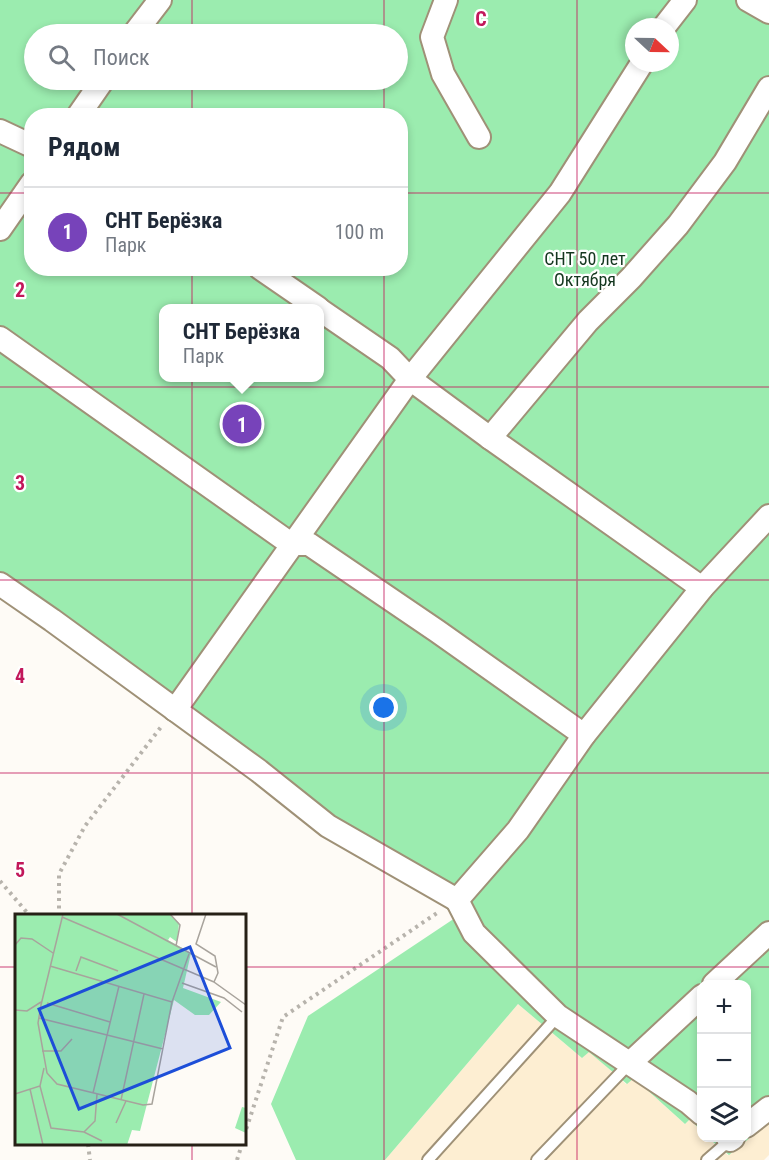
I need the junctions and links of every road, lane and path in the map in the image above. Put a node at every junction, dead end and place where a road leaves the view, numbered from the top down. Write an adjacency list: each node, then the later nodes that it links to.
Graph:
1 (160, 0): 7 (street)
2 (446, 0): 13 (street)
3 (685, 0): 6 (street)
4 (748, 0): 5 (street)
5 (769, 12)
6 (671, 18)
7 (142, 24)
8 (636, 72): 21 (street)
9 (769, 88): 22 (street)
10 (96, 90): 11 (street)
11 (84, 108)
12 (0, 131): 14 (street)
13 (479, 137)
14 (24, 142)
15 (24, 194): 16 (street)
16 (0, 229)
17 (272, 276): 18 (street)
18 (312, 304)
19 (324, 312): 21 (street)
20 (0, 338): 24 (street)
21 (410, 379): 22 (street); 24 (street)
22 (490, 438): 26 (street)
23 (769, 516): 26 (street)
24 (291, 544): 27 (street); 28 (street)
25 (0, 584): 27 (street)
26 (702, 588): 28 (street)
27 (175, 710): 30 (street); 32 (path)
28 (584, 735): 30 (street)
29 (0, 881): 31 (path)
30 (457, 900): 36 (street); 41 (path)
31 (29, 914)
32 (59, 914)
33 (769, 933): 34 (street)
34 (718, 980)
35 (697, 1001): 37 (street)
36 (558, 1016): 37 (street); 47 (lane)
37 (630, 1063): 39 (street); 48 (lane)
38 (769, 1108): 40 (street)
39 (697, 1110)
40 (751, 1122)
41 (246, 1130)
42 (726, 1142): 49 (lane)
43 (88, 1145): 45 (path)
44 (241, 1145): 46 (path)
45 (90, 1160)
46 (237, 1160)
47 (429, 1160)
48 (537, 1160)
49 (707, 1160)

